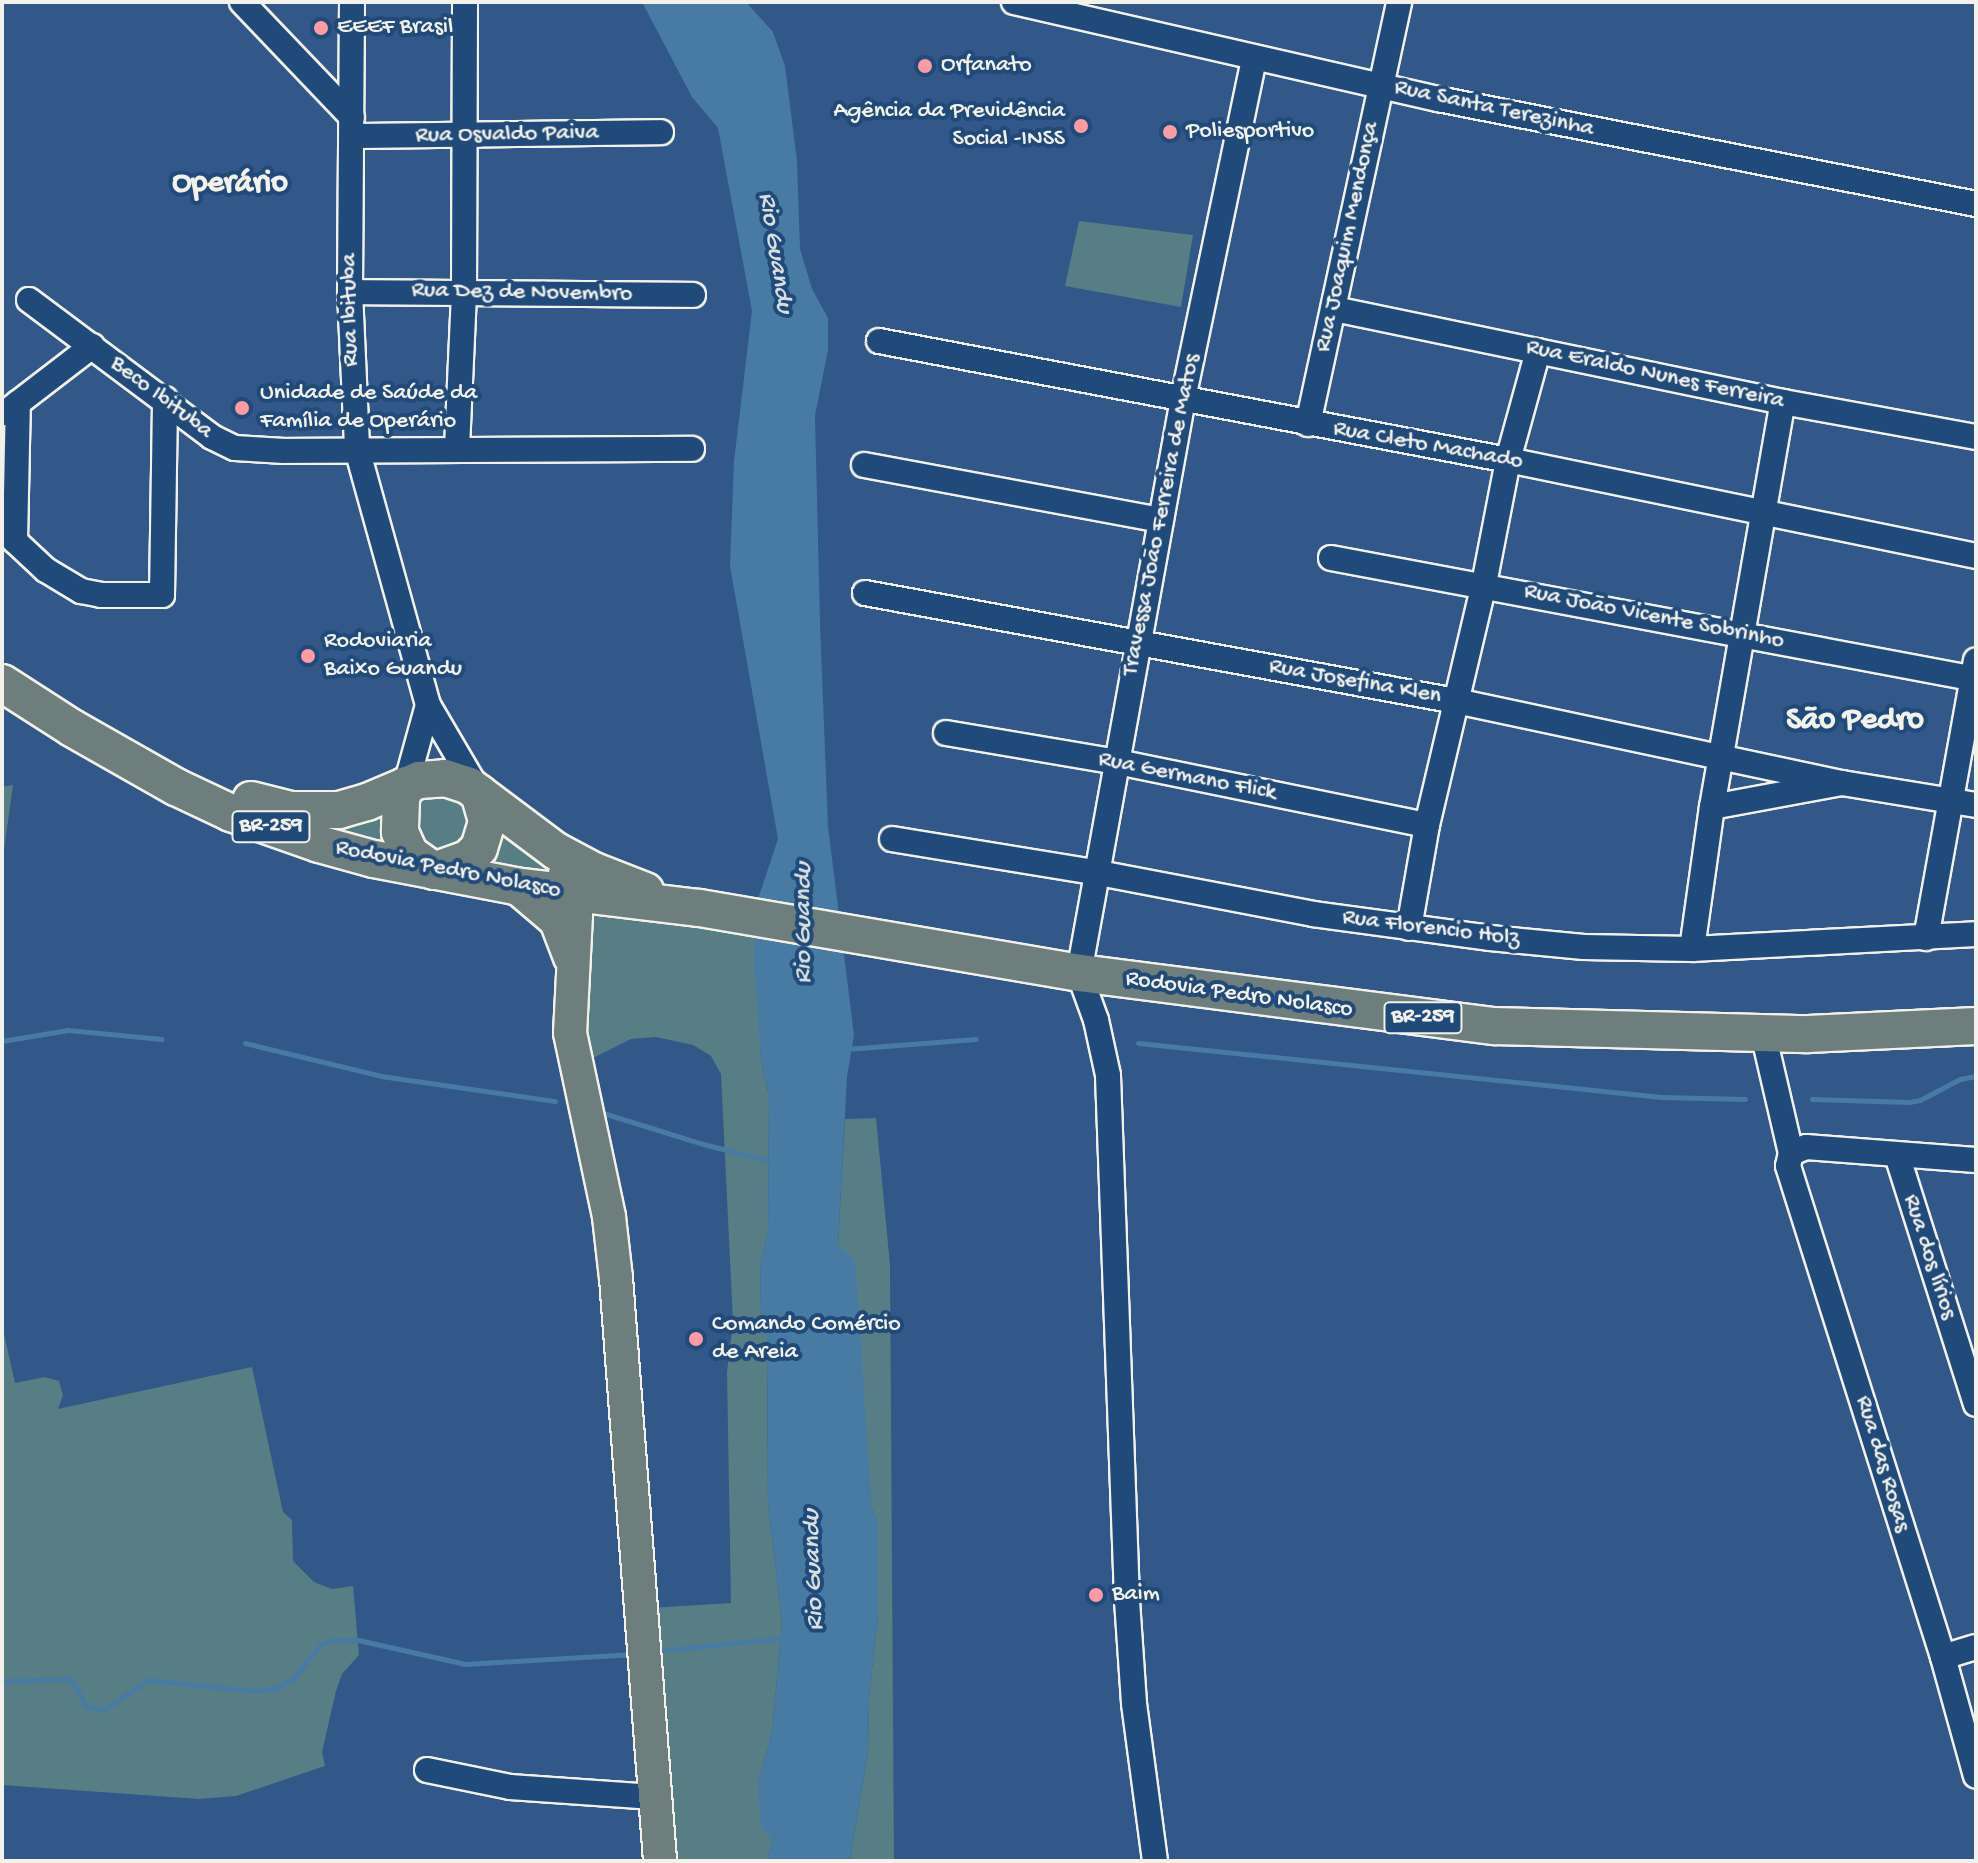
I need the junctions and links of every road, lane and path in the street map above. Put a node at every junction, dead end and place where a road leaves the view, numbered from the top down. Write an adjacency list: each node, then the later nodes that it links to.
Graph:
1 (242, 2): 9 (street)
2 (352, 2): 9 (street, Rua Ibituba)
3 (465, 2): 11 (street)
4 (1014, 2): 6 (street, Rua Santa Terezinha)
5 (1399, 2): 8 (street, Rua Joaquim Mendonça)
6 (1094, 11): 7 (street, Rua Santa Terezinha)
7 (1254, 59): 8 (street, Rua Santa Terezinha); 22 (street, Travessa João Ferreira de Matos)
8 (1380, 85): 12 (street, Rua Santa Terezinha); 17 (street, Rua Joaquim Mendonça)
9 (352, 126): 11 (street, Rua Osvaldo Paiva); 14 (street, Rua Ibituba)
10 (661, 132): 11 (street, Rua Osvaldo Paiva)
11 (465, 136): 13 (street)
12 (1976, 204)
13 (464, 291): 14 (street, Rua Dez de Novembro); 15 (street, Rua Dez de Novembro); 27 (street)
14 (350, 292): 28 (street, Rua Ibituba)
15 (693, 295)
16 (29, 300): 19 (street, Beco Ibituba)
17 (1334, 309): 20 (street, Rua Eraldo Nunes Ferreira); 25 (street, Rua Joaquim Mendonça)
18 (879, 341): 22 (street, Rua Cleto Machado)
19 (92, 346): 21 (street, Beco Ibituba); 24 (street)
20 (1538, 351): 23 (street, Rua Eraldo Nunes Ferreira); 30 (street)
21 (165, 399): 28 (street, Beco Ibituba); 34 (street)
22 (1183, 399): 25 (street, Rua Cleto Machado); 33 (street, Travessa João Ferreira de Matos)
23 (1783, 402): 26 (street, Rua Eraldo Nunes Ferreira); 32 (street)
24 (10, 409): 34 (street)
25 (1308, 424): 30 (street, Rua Cleto Machado)
26 (1976, 437)
27 (457, 448): 28 (street, Beco Ibituba); 29 (street, Beco Ibituba)
28 (357, 449): 44 (street, Rua Ibituba)
29 (692, 449)
30 (1508, 460): 32 (street, Rua Cleto Machado); 37 (street)
31 (864, 465): 33 (street)
32 (1765, 512): 35 (street, Rua Cleto Machado); 39 (street)
33 (1161, 520): 40 (street, Travessa João Ferreira de Matos)
34 (9, 535)
35 (1976, 556)
36 (1331, 558): 37 (street, Rua João Vicente Sobrinho)
37 (1484, 584): 39 (street, Rua João Vicente Sobrinho); 43 (street)
38 (865, 593): 40 (street, Rua Josefina Klen)
39 (1745, 635): 41 (street, Rua João Vicente Sobrinho); 47 (street)
40 (1136, 642): 43 (street, Rua Josefina Klen); 48 (street, Travessa João Ferreira de Matos)
41 (1975, 672): 52 (street)
42 (2, 683): 46 (highway, Rodovia Pedro Nolasco / BR-259)
43 (1456, 701): 47 (street, Rua Josefina Klen); 55 (street)
44 (428, 705): 50 (street); 51 (street, Rua Ibituba)
45 (946, 733): 48 (street, Rua Germano Flick)
46 (120, 753): 50 (highway, Rodovia Pedro Nolasco / BR-259); 58 (highway, Rodovia Pedro Nolasco / BR-259)
47 (1721, 758): 49 (street, Rua Josefina Klen); 54 (street)
48 (1117, 762): 55 (street, Rua Germano Flick); 59 (street, Travessa João Ferreira de Matos)
49 (1842, 783): 52 (street, Rua Josefina Klen); 54 (street)
50 (406, 785): 51 (highway); 58 (highway)
51 (479, 793): 57 (highway, Rodovia Pedro Nolasco / BR-259); 58 (highway)
52 (1950, 800): 53 (street, Rua Josefina Klen); 65 (street)
53 (1976, 805)
54 (1712, 807): 66 (street)
55 (1427, 825): 63 (street)
56 (892, 839): 59 (street, Rua Florencio Holz)
57 (556, 851): 61 (main road); 62 (highway, Rodovia Pedro Nolasco / BR-259)
58 (434, 871): 60 (highway, Rodovia Pedro Nolasco / BR-259)
59 (1099, 873): 63 (street, Rua Florencio Holz); 68 (street, Travessa João Ferreira de Matos)
60 (515, 886): 61 (highway, Rodovia Pedro Nolasco / BR-259); 67 (main road)
61 (575, 895): 62 (highway, Rodovia Pedro Nolasco / BR-259); 67 (main road)
62 (705, 909): 68 (highway, Rodovia Pedro Nolasco / BR-259)
63 (1409, 928): 66 (street, Rua Florencio Holz)
64 (1976, 934): 65 (street, Rua Florencio Holz)
65 (1926, 938): 66 (street, Rua Florencio Holz)
66 (1692, 949)
67 (573, 971): 79 (main road)
68 (1079, 973): 70 (highway, Rodovia Pedro Nolasco / BR-259); 81 (street)
69 (1976, 1026): 70 (highway, Rodovia Pedro Nolasco / BR-259)
70 (1763, 1033): 71 (street, Rua das Rosas)
71 (1791, 1153): 72 (street); 76 (street, Rua das Rosas)
72 (1897, 1155): 73 (street); 74 (street, Rua dos lírios)
73 (1976, 1160)
74 (1976, 1404)
75 (1976, 1647): 76 (street)
76 (1943, 1657): 78 (street, Rua das Rosas)
77 (427, 1770): 79 (street)
78 (1976, 1776)
79 (654, 1797): 80 (main road)
80 (660, 1861)
81 (1155, 1861)

